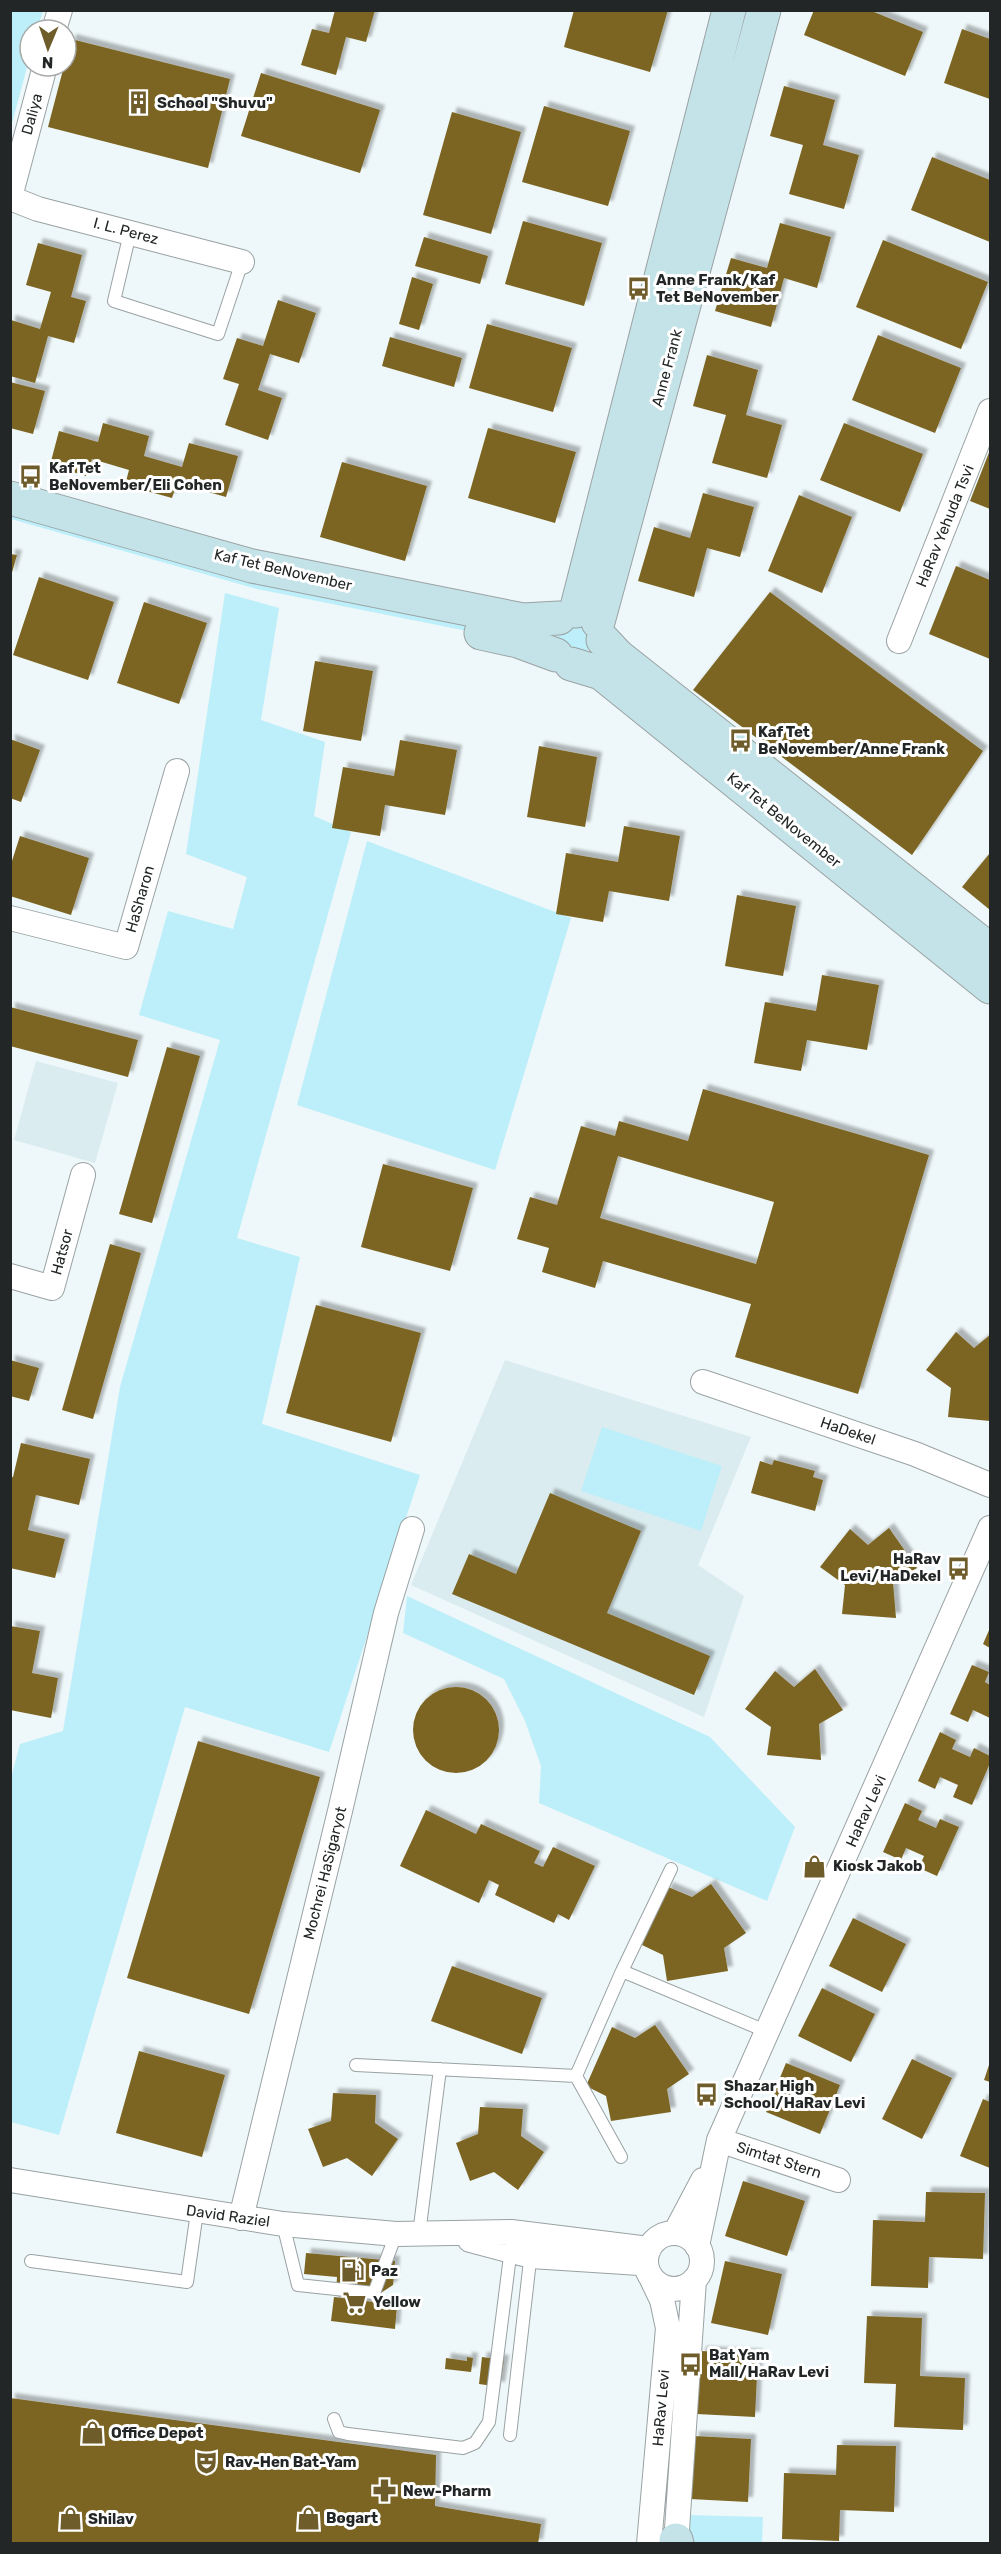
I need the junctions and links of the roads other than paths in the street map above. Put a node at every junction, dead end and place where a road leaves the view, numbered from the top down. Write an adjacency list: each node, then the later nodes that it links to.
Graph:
1 (729, 10): 10 (street, Anne Frank)
2 (764, 10): 10 (street, Anne Frank)
3 (42, 78): 4 (street, Daliya)
4 (10, 197): 5 (street, I. L. Perez)
5 (130, 233): 6 (street, I. L. Perez); 6 (lane)
6 (242, 262)
7 (990, 411): 11 (street, HaRav Yehuda Tsvi)
8 (10, 498): 10 (street, Kaf Tet BeNovember)
9 (10, 519): 12 (street, Kaf Tet BeNovember)
10 (584, 623): 12 (street); 12 (street); 15 (street, Kaf Tet BeNovember)
11 (899, 641)
12 (563, 659): 16 (street, Kaf Tet BeNovember)
13 (177, 771): 14 (street, HaSharon)
14 (10, 918)
15 (990, 950)
16 (990, 987)
17 (83, 1175): 18 (street, Hatsor)
18 (10, 1276)
19 (703, 1382): 20 (street, HaDekel)
20 (990, 1485)
21 (990, 1528): 25 (street, HaRav Levi)
22 (412, 1529): 34 (street, Mochrei HaSigaryot)
23 (671, 1869): 24 (lane)
24 (622, 1971): 25 (lane); 28 (lane)
25 (768, 2032): 29 (street, HaRav Levi)
26 (356, 2065): 27 (lane)
27 (440, 2069): 28 (lane); 37 (lane)
28 (576, 2076): 30 (lane)
29 (716, 2150): 32 (street, Simtat Stern); 36 (street, HaRav Levi); 39 (street, HaRav Levi)
30 (621, 2157)
31 (10, 2180): 33 (street, David Raziel)
32 (838, 2180)
33 (198, 2212): 34 (street, David Raziel); 40 (lane)
34 (241, 2218): 35 (street, David Raziel)
35 (284, 2224): 37 (street, David Raziel); 37 (lane)
36 (675, 2233): 39 (street); 41 (street)
37 (407, 2234): 38 (street, David Raziel)
38 (521, 2244): 41 (street, David Raziel); 43 (lane); 44 (lane)
39 (697, 2246): 42 (street)
40 (31, 2261)
41 (648, 2262): 42 (street); 45 (street, HaRav Levi)
42 (694, 2280): 45 (street, HaRav Levi)
43 (334, 2419)
44 (510, 2435)
45 (669, 2543)

